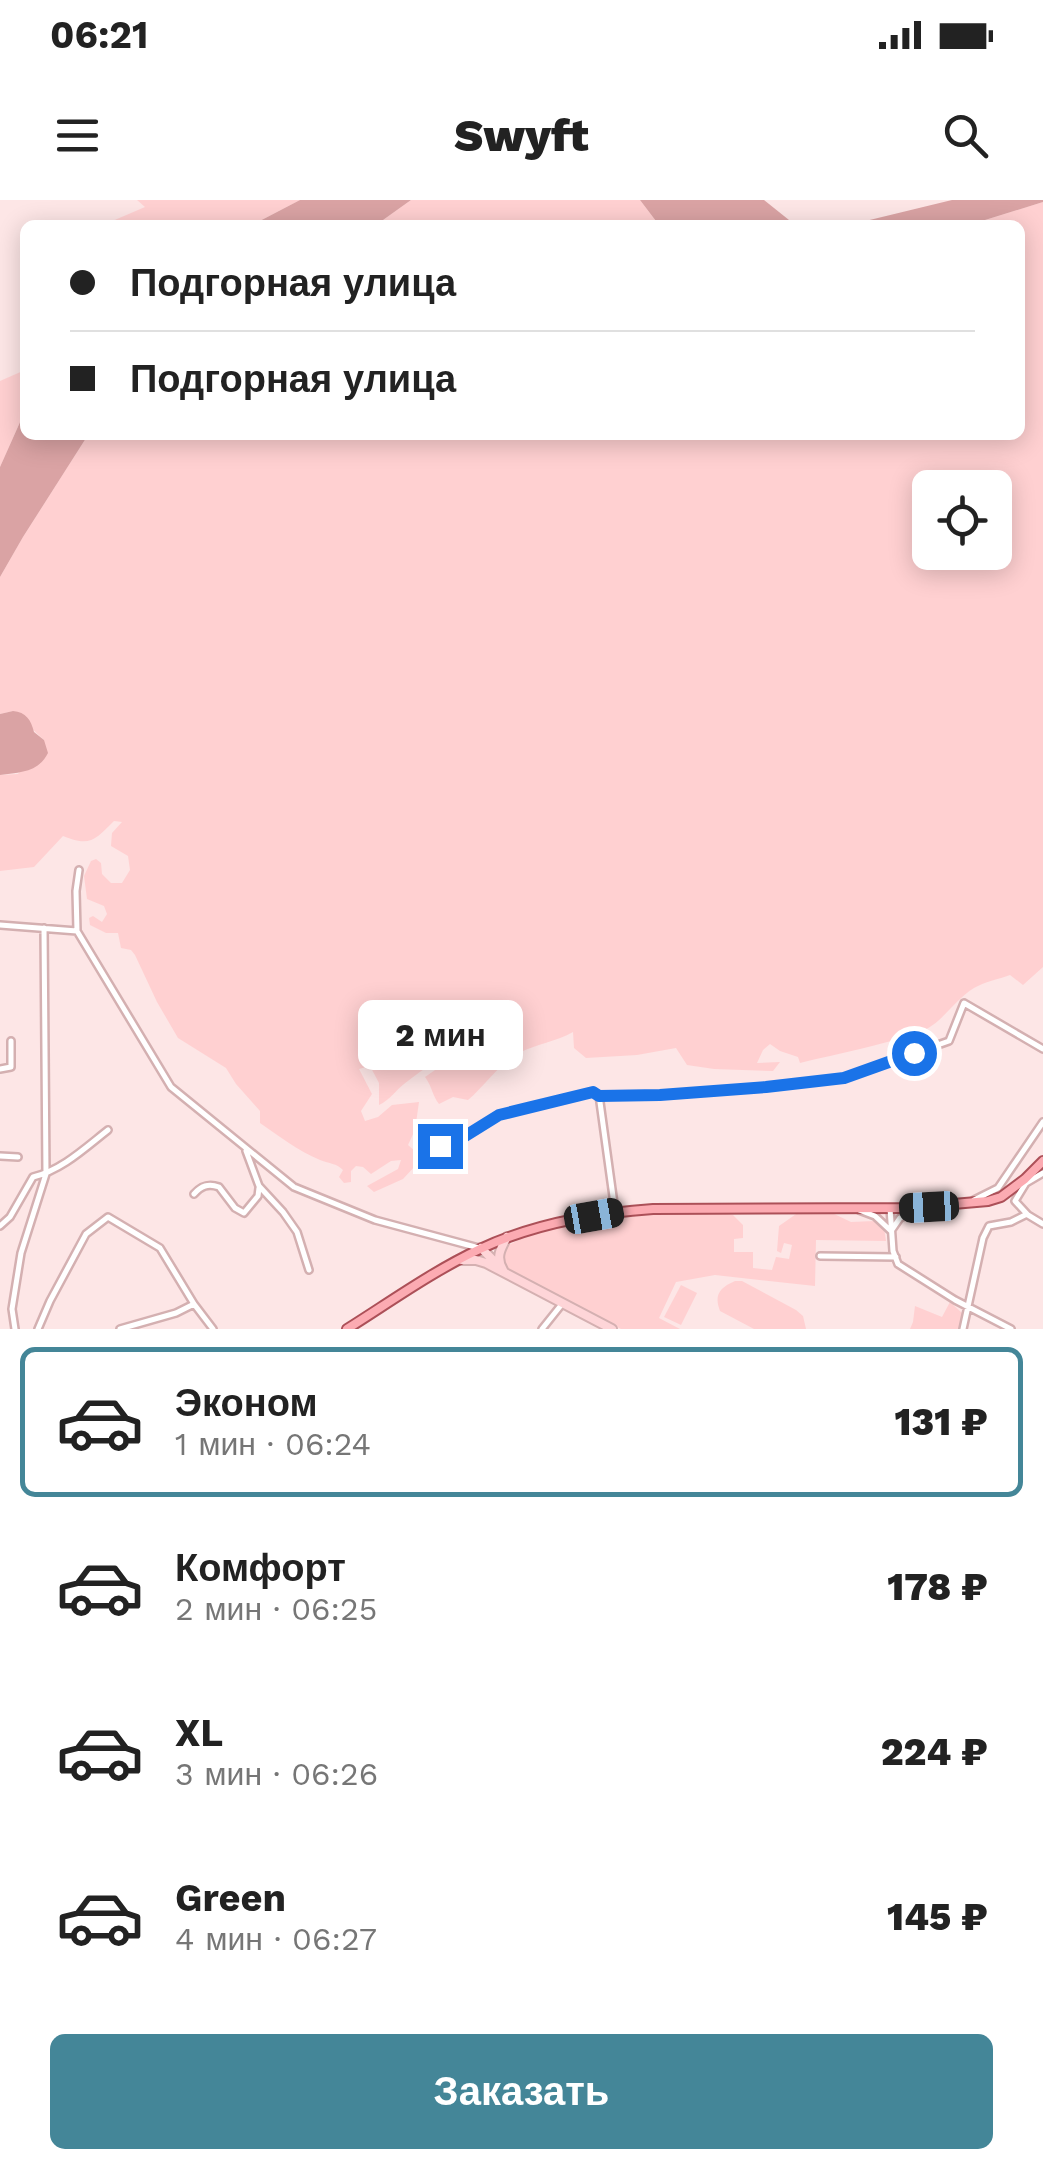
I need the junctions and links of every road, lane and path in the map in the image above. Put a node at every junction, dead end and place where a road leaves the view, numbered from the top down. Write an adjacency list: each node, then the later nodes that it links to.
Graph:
1 (79, 870): 4 (street)
2 (0, 925): 3 (street)
3 (44, 928): 4 (street); 17 (street)
4 (77, 931): 12 (street)
5 (11, 1041): 7 (street)
6 (1043, 1049): 8 (street)
7 (0, 1069)
8 (599, 1096): 11 (street); 24 (street)
9 (1043, 1122): 20 (street)
10 (108, 1130): 17 (street)
11 (440, 1146)
12 (246, 1149): 18 (street); 30 (street)
13 (0, 1156): 14 (street)
14 (18, 1156)
15 (1043, 1161): 20 (main road)
16 (1043, 1173): 25 (street)
17 (46, 1174): 27 (street); 39 (street)
18 (259, 1186): 19 (street); 34 (street)
19 (194, 1194)
20 (969, 1203): 21 (main road)
21 (929, 1207): 22 (main road); 28 (street)
22 (890, 1208): 23 (main road); 28 (street)
23 (855, 1209): 24 (main road); 28 (street)
24 (615, 1212): 29 (main road)
25 (1027, 1214): 26 (street); 38 (street)
26 (1043, 1224)
27 (0, 1226)
28 (892, 1232): 32 (street)
29 (507, 1237): 30 (main road); 35 (main road)
30 (481, 1248): 33 (main road); 35 (main road)
31 (820, 1256): 32 (street)
32 (896, 1257): 38 (street)
33 (457, 1260): 35 (main road); 43 (main road)
34 (309, 1270)
35 (506, 1273): 37 (main road)
36 (194, 1304): 40 (street); 41 (street); 42 (street)
37 (562, 1304): 44 (street); 45 (main road)
38 (967, 1305): 46 (street); 47 (street)
39 (14, 1329)
40 (38, 1329)
41 (120, 1329)
42 (213, 1329)
43 (346, 1329)
44 (542, 1329)
45 (612, 1329)
46 (963, 1329)
47 (1011, 1329)

